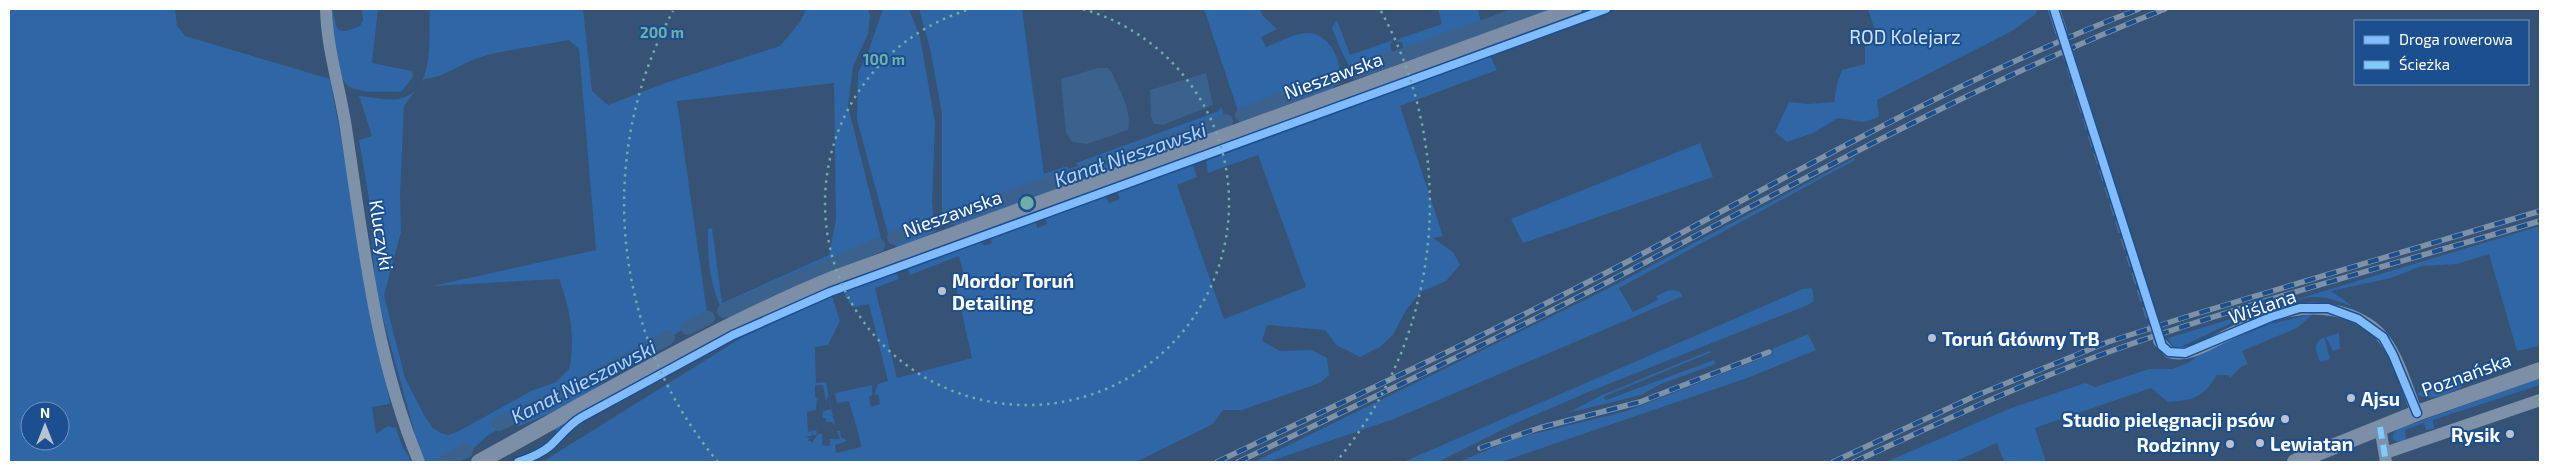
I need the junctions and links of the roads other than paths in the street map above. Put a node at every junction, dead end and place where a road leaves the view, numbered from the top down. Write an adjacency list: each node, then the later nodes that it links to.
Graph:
1 (326, 9): 11 (street, Kluczyki)
2 (1574, 9): 12 (main road, Nieszawska)
3 (2054, 9): 4 (street)
4 (2061, 31)
5 (2159, 341): 8 (street, Wiślana)
6 (2540, 370): 8 (main road, Poznańska)
7 (2540, 400): 10 (street)
8 (2417, 413): 9 (main road, Poznańska)
9 (2380, 427): 10 (street); 13 (main road, Poznańska)
10 (2385, 458)
11 (419, 462)
12 (479, 462)
13 (2295, 462)

